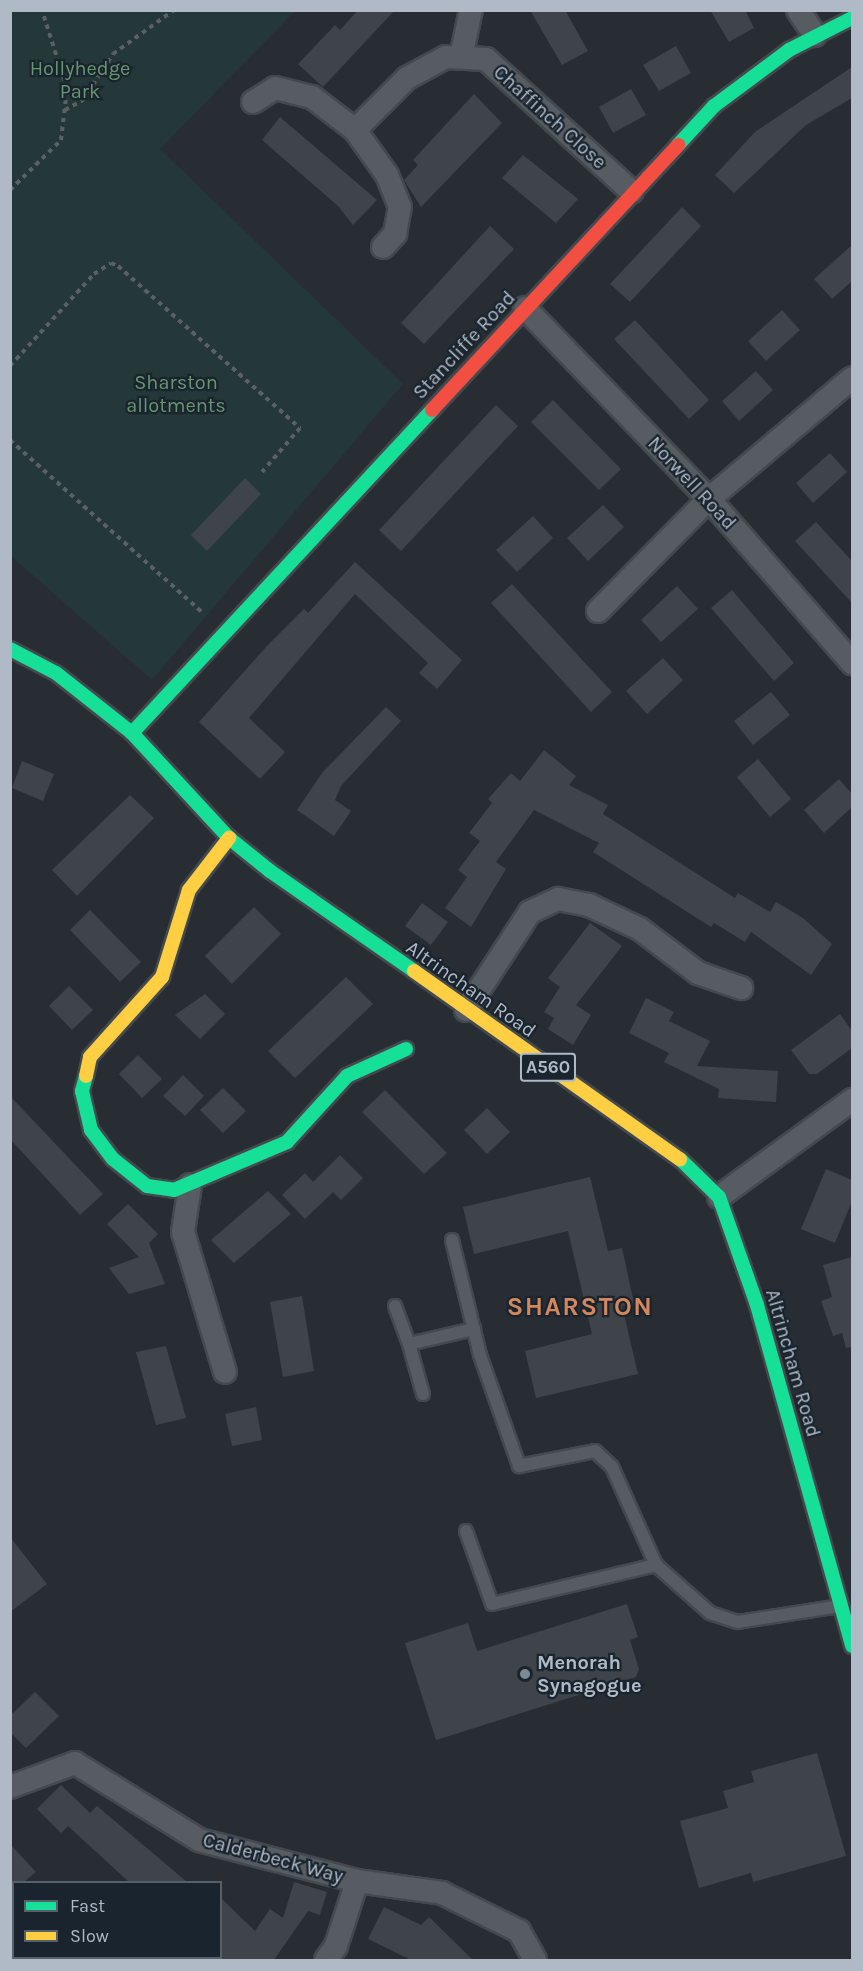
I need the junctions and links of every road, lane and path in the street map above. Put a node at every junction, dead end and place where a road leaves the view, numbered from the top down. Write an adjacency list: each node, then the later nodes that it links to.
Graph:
1 (42, 10): 9 (path)
2 (174, 10): 9 (path)
3 (471, 10): 7 (street)
4 (798, 10): 6 (street)
5 (852, 18): 6 (street, Stancliffe Road)
6 (815, 35): 12 (street, Stancliffe Road)
7 (461, 57): 10 (street, Chaffinch Close); 12 (street, Chaffinch Close)
8 (253, 102): 10 (street)
9 (65, 110): 11 (path)
10 (355, 130): 13 (street)
11 (10, 190)
12 (632, 192): 14 (street, Stancliffe Road)
13 (384, 247)
14 (525, 308): 19 (street, Norwell Road); 21 (street, Stancliffe Road)
15 (10, 366): 18 (path)
16 (852, 378): 19 (street)
17 (10, 440): 21 (path)
18 (262, 472)
19 (709, 499): 20 (street); 23 (street, Norwell Road)
20 (598, 610)
21 (225, 633): 24 (street, Stancliffe Road)
22 (10, 648): 24 (street, Altrincham Road / A560)
23 (852, 663)
24 (132, 733): 25 (street, Altrincham Road / A560)
25 (229, 838): 27 (street, Altrincham Road / A560); 30 (street)
26 (741, 988): 27 (street)
27 (466, 1010): 31 (street, Altrincham Road / A560)
28 (406, 1049): 30 (street)
29 (852, 1100): 31 (street)
30 (190, 1185): 36 (street)
31 (719, 1197): 40 (street, Altrincham Road / A560)
32 (452, 1240): 34 (lane)
33 (395, 1306): 35 (lane)
34 (474, 1329): 35 (lane); 39 (lane)
35 (409, 1344): 37 (lane)
36 (225, 1372)
37 (423, 1394)
38 (466, 1531): 39 (lane)
39 (656, 1564): 40 (lane)
40 (841, 1605): 41 (street, Altrincham Road / A560)
41 (852, 1646)
42 (10, 1787): 43 (street, Calderbeck Way)
43 (357, 1881): 44 (street); 45 (street, Calderbeck Way)
44 (326, 1960)
45 (535, 1960)

